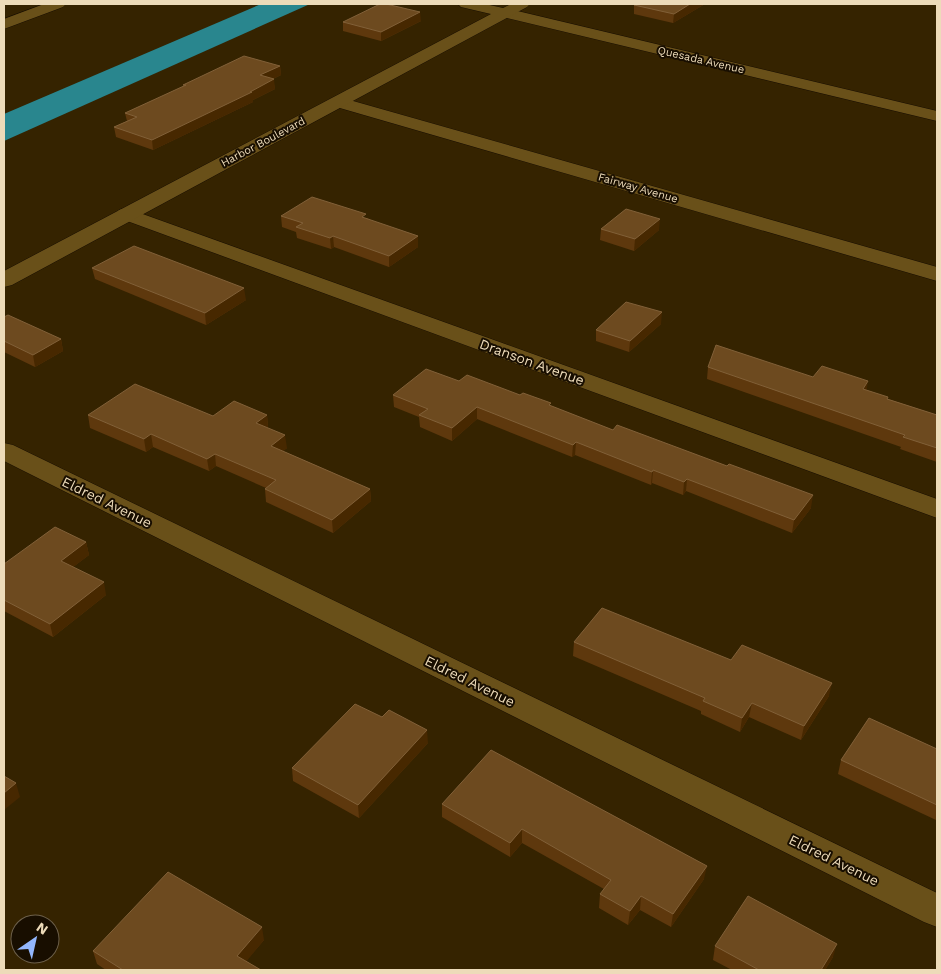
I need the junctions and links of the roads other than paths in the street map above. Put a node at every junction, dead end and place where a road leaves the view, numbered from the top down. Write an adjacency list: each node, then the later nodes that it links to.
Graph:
1 (58, 4): 5 (street)
2 (466, 4): 6 (street, Quesada Avenue)
3 (522, 4): 6 (street, Harbor Boulevard)
4 (11, 7): 5 (street)
5 (33, 13): 7 (street)
6 (505, 13): 8 (street, Harbor Boulevard); 9 (street, Quesada Avenue)
7 (4, 24)
8 (339, 102): 10 (street, Harbor Boulevard); 11 (street, Fairway Avenue)
9 (937, 116)
10 (126, 214): 12 (street, Harbor Boulevard); 14 (street, Dranson Avenue)
11 (937, 274)
12 (4, 280)
13 (4, 451): 15 (street, Eldred Avenue)
14 (937, 509)
15 (937, 911)

